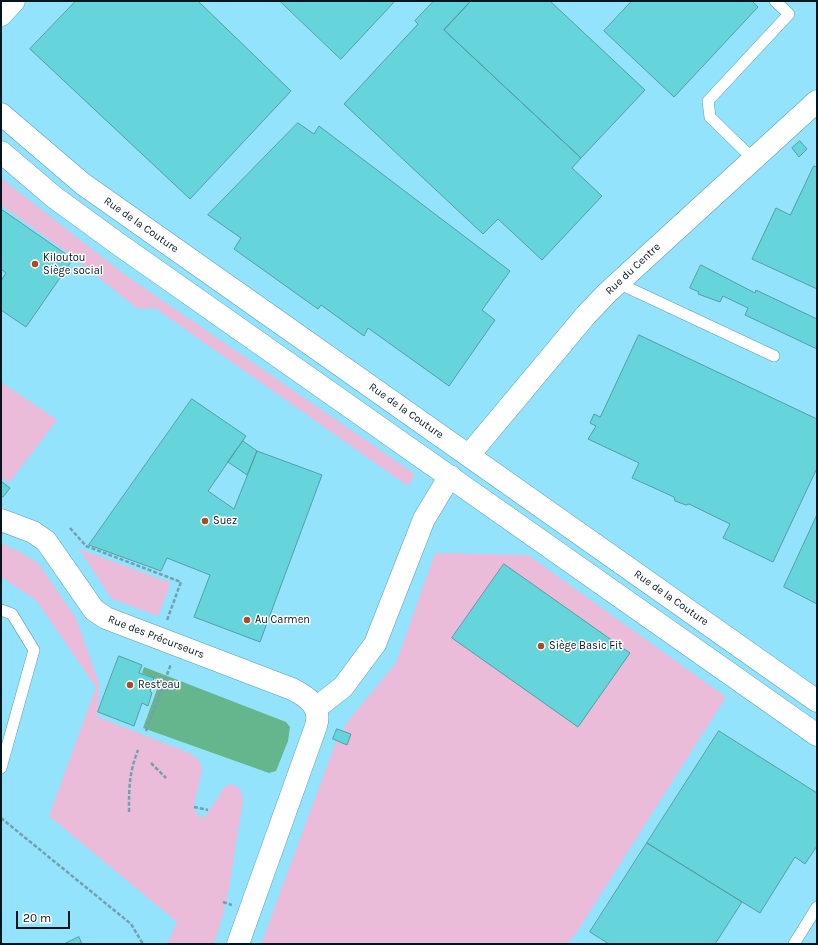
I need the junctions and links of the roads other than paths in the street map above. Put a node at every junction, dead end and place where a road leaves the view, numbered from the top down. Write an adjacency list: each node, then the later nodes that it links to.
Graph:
1 (14, 1): 3 (street)
2 (775, 1): 7 (lane)
3 (1, 15)
4 (817, 101): 7 (street, Rue du Centre)
5 (1, 114): 10 (street, Rue de la Couture)
6 (1, 152): 11 (street)
7 (753, 159): 8 (street, Rue du Centre)
8 (618, 283): 9 (lane); 10 (street, Rue du Centre)
9 (774, 356)
10 (469, 455): 14 (street, Rue de la Couture)
11 (450, 476): 15 (street); 16 (street)
12 (1, 520): 15 (street, Rue des Précurseurs)
13 (1, 610): 17 (lane)
14 (817, 701)
15 (316, 708): 19 (street)
16 (817, 735)
17 (1, 768)
18 (817, 906): 20 (lane)
19 (238, 944)
20 (794, 944)

